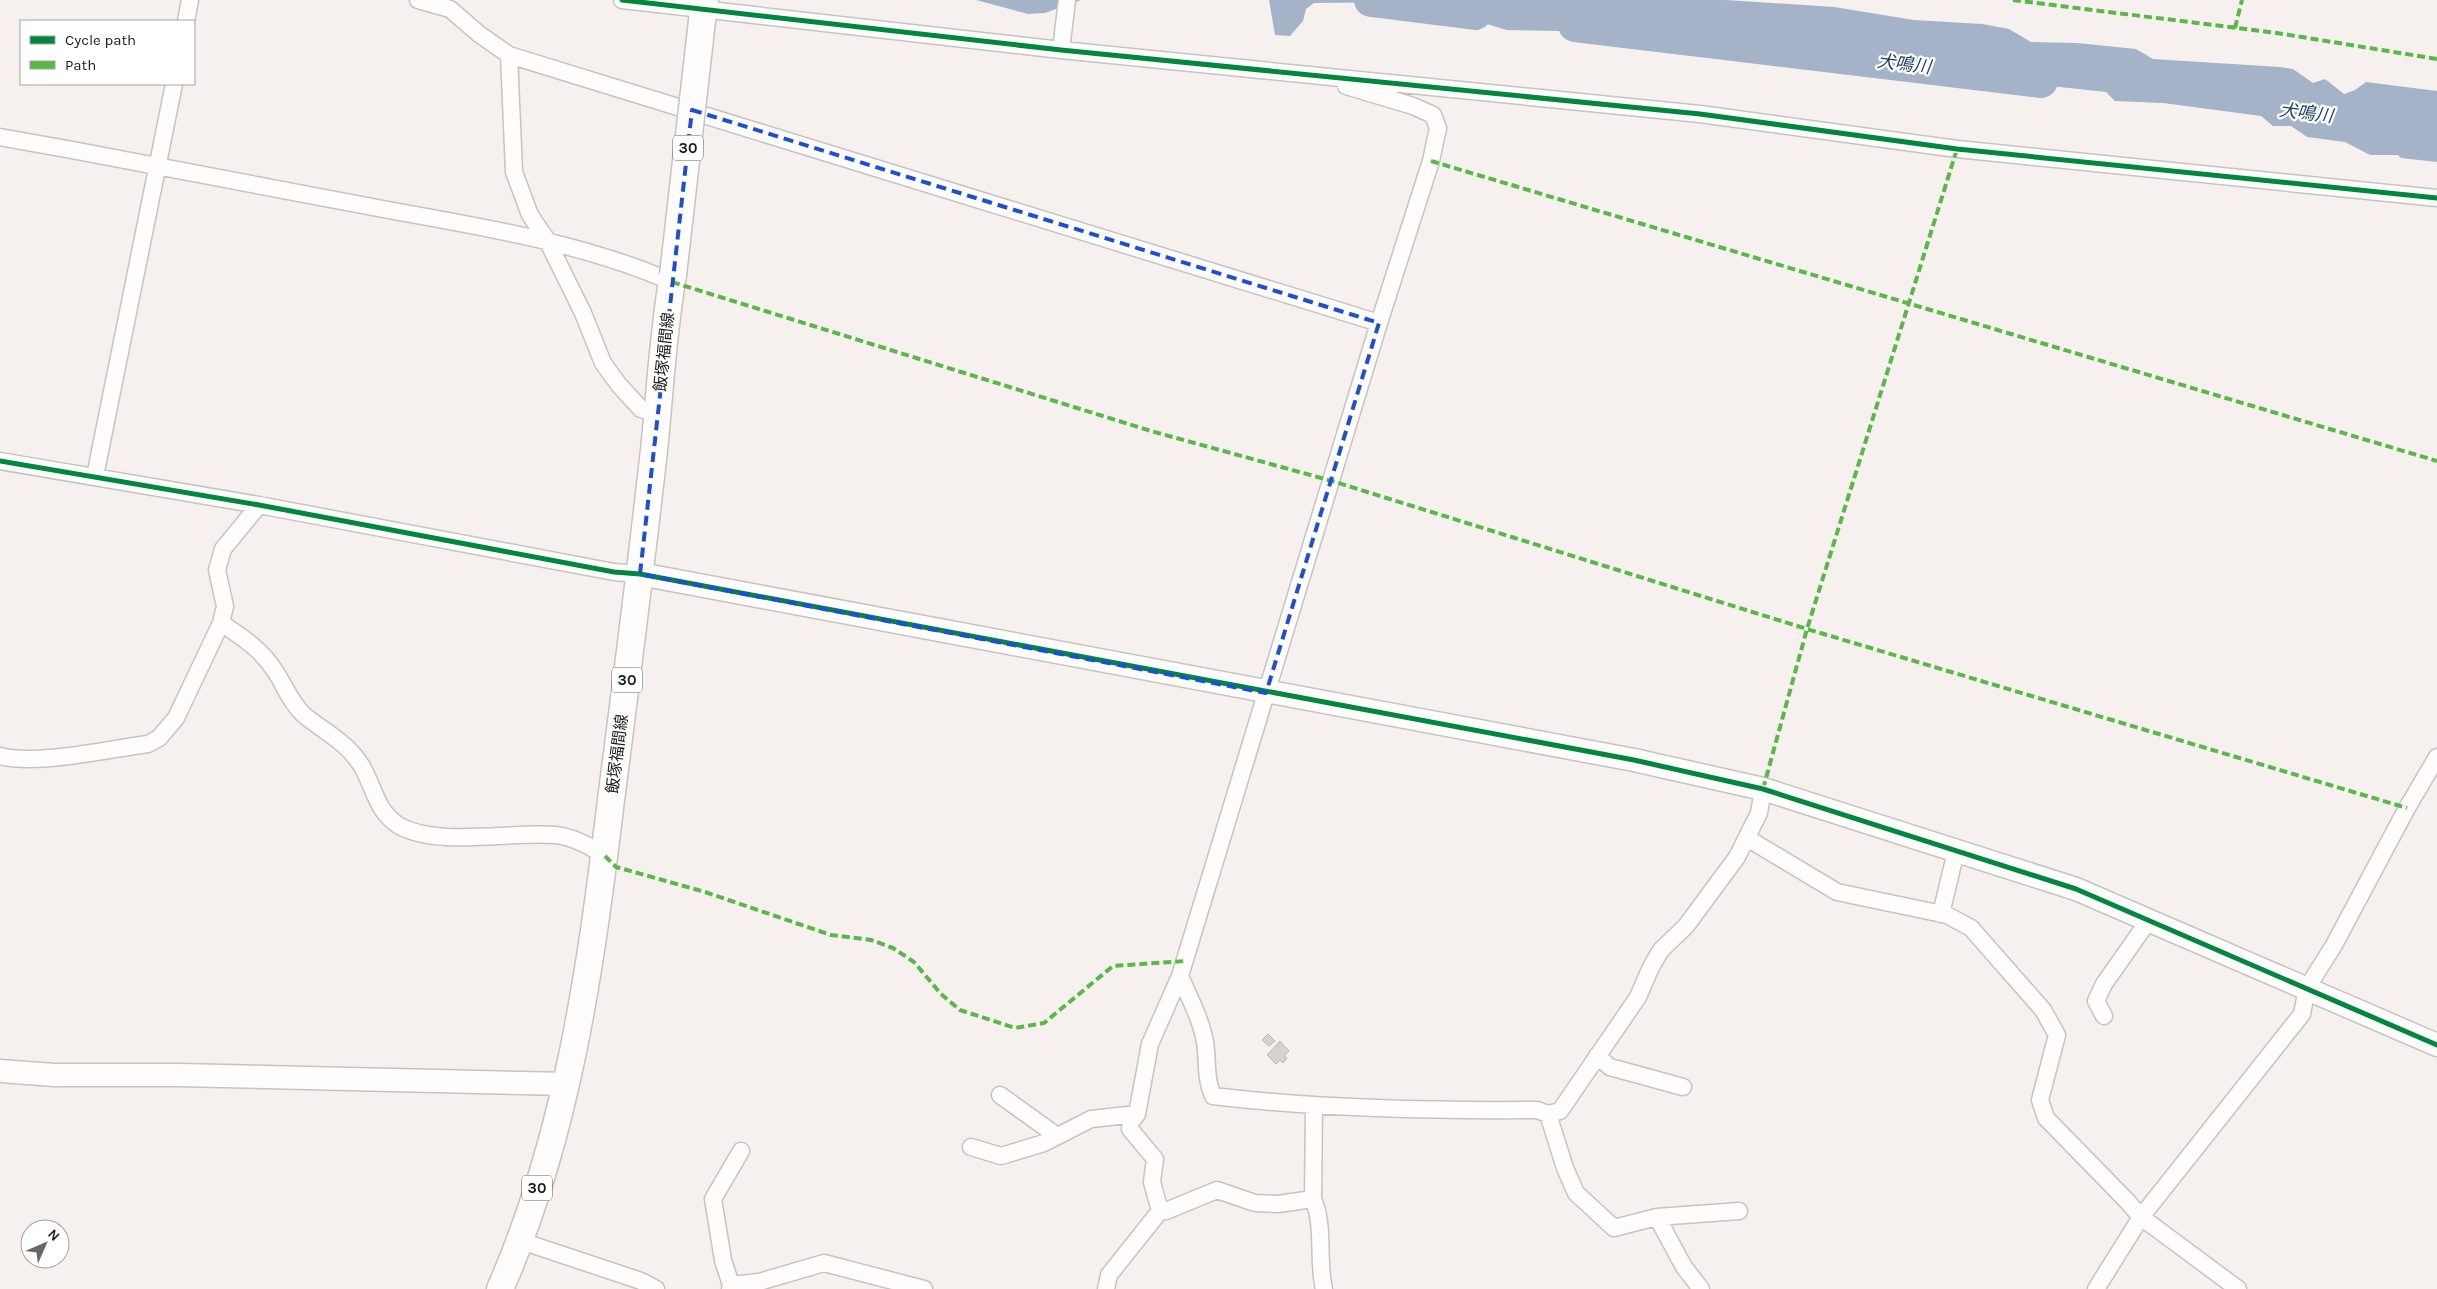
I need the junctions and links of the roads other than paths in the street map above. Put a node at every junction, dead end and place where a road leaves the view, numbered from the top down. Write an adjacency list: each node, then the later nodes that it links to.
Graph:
1 (190, 0): 6 (street)
2 (418, 0): 8 (street)
3 (622, 0): 5 (street)
4 (1067, 0): 7 (street)
5 (704, 8): 7 (street); 15 (main road, 飯塚福間線 / 30, bridge)
6 (186, 20)
7 (1061, 50): 9 (street)
8 (509, 55): 14 (street); 16 (street)
9 (1308, 75): 13 (street); 16 (street)
10 (174, 85): 12 (street)
11 (0, 138): 12 (street)
12 (159, 166): 14 (street); 19 (street)
13 (2437, 198)
14 (547, 240): 15 (street); 17 (street)
15 (673, 278): 17 (main road, 飯塚福間線 / 30)
16 (1379, 323): 23 (street)
17 (658, 414): 21 (main road, 飯塚福間線 / 30)
18 (0, 461): 19 (street)
19 (95, 476): 20 (street)
20 (259, 505): 21 (street); 22 (street)
21 (640, 574): 23 (street); 29 (main road, 飯塚福間線 / 30)
22 (221, 623): 24 (street); 29 (street)
23 (1266, 693): 26 (street); 32 (street)
24 (0, 756)
25 (2437, 757): 33 (street)
26 (1763, 789): 27 (street); 28 (street)
27 (1747, 838): 30 (street); 36 (street)
28 (1956, 851): 30 (street); 31 (street)
29 (604, 856): 38 (main road, 飯塚福間線 / 30)
30 (1941, 914): 51 (street)
31 (2149, 920): 33 (street); 34 (street)
32 (1180, 976): 41 (street); 42 (street)
33 (2307, 988): 35 (street); 51 (street)
34 (2104, 1016)
35 (2437, 1045)
36 (1597, 1056): 39 (street); 43 (street)
37 (0, 1071): 38 (street)
38 (567, 1084): 52 (main road, 飯塚福間線 / 30)
39 (1683, 1087)
40 (1000, 1095): 44 (street)
41 (1314, 1105): 43 (street); 47 (street)
42 (1137, 1114): 44 (street); 48 (street)
43 (1548, 1114): 50 (street)
44 (1057, 1136): 45 (street)
45 (971, 1147)
46 (741, 1151): 53 (street)
47 (1313, 1199): 48 (street); 58 (street)
48 (1160, 1211): 57 (street)
49 (1740, 1212): 50 (street)
50 (1658, 1217): 59 (street)
51 (2141, 1217): 60 (street); 61 (street)
52 (521, 1241): 54 (main road, 飯塚福間線 / 30); 55 (street)
53 (730, 1287): 56 (street)
54 (500, 1289)
55 (656, 1289)
56 (924, 1289)
57 (1106, 1289)
58 (1324, 1289)
59 (1701, 1289)
60 (2096, 1289)
61 (2238, 1289)

